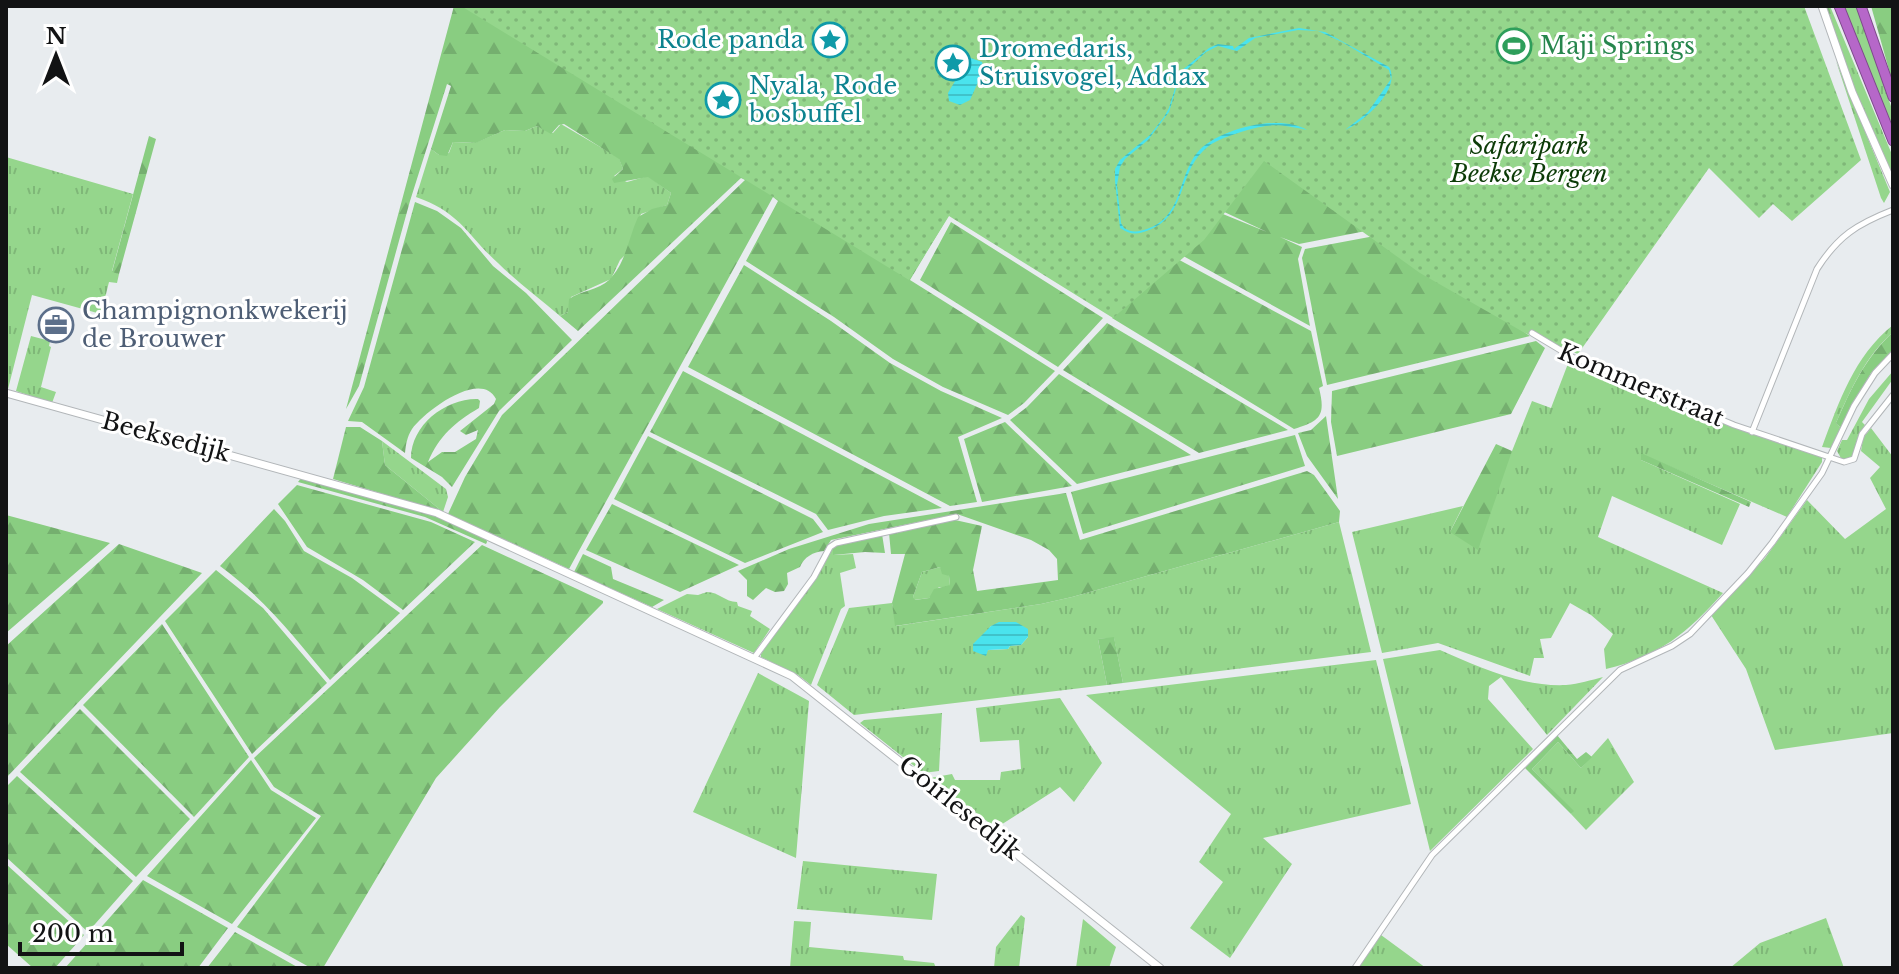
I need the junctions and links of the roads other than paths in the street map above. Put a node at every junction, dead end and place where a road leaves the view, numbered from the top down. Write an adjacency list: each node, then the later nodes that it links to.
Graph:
1 (1822, 6): 6 (street)
2 (1839, 6): 5 (highway)
3 (1861, 6): 4 (highway)
4 (1893, 97)
5 (1893, 141)
6 (1893, 185)
7 (1893, 210): 12 (street, Kommerstraat)
8 (1532, 333): 12 (street, Kommerstraat)
9 (1893, 354): 13 (street)
10 (6, 393): 14 (street, Beeksedijk)
11 (1893, 395): 13 (street)
12 (1752, 432): 13 (street, Kommerstraat)
13 (1831, 457): 18 (street)
14 (325, 481): 16 (street, Goirlesedijk)
15 (956, 517): 16 (street)
16 (754, 658): 17 (street, Goirlesedijk)
17 (1160, 968)
18 (1355, 968)

